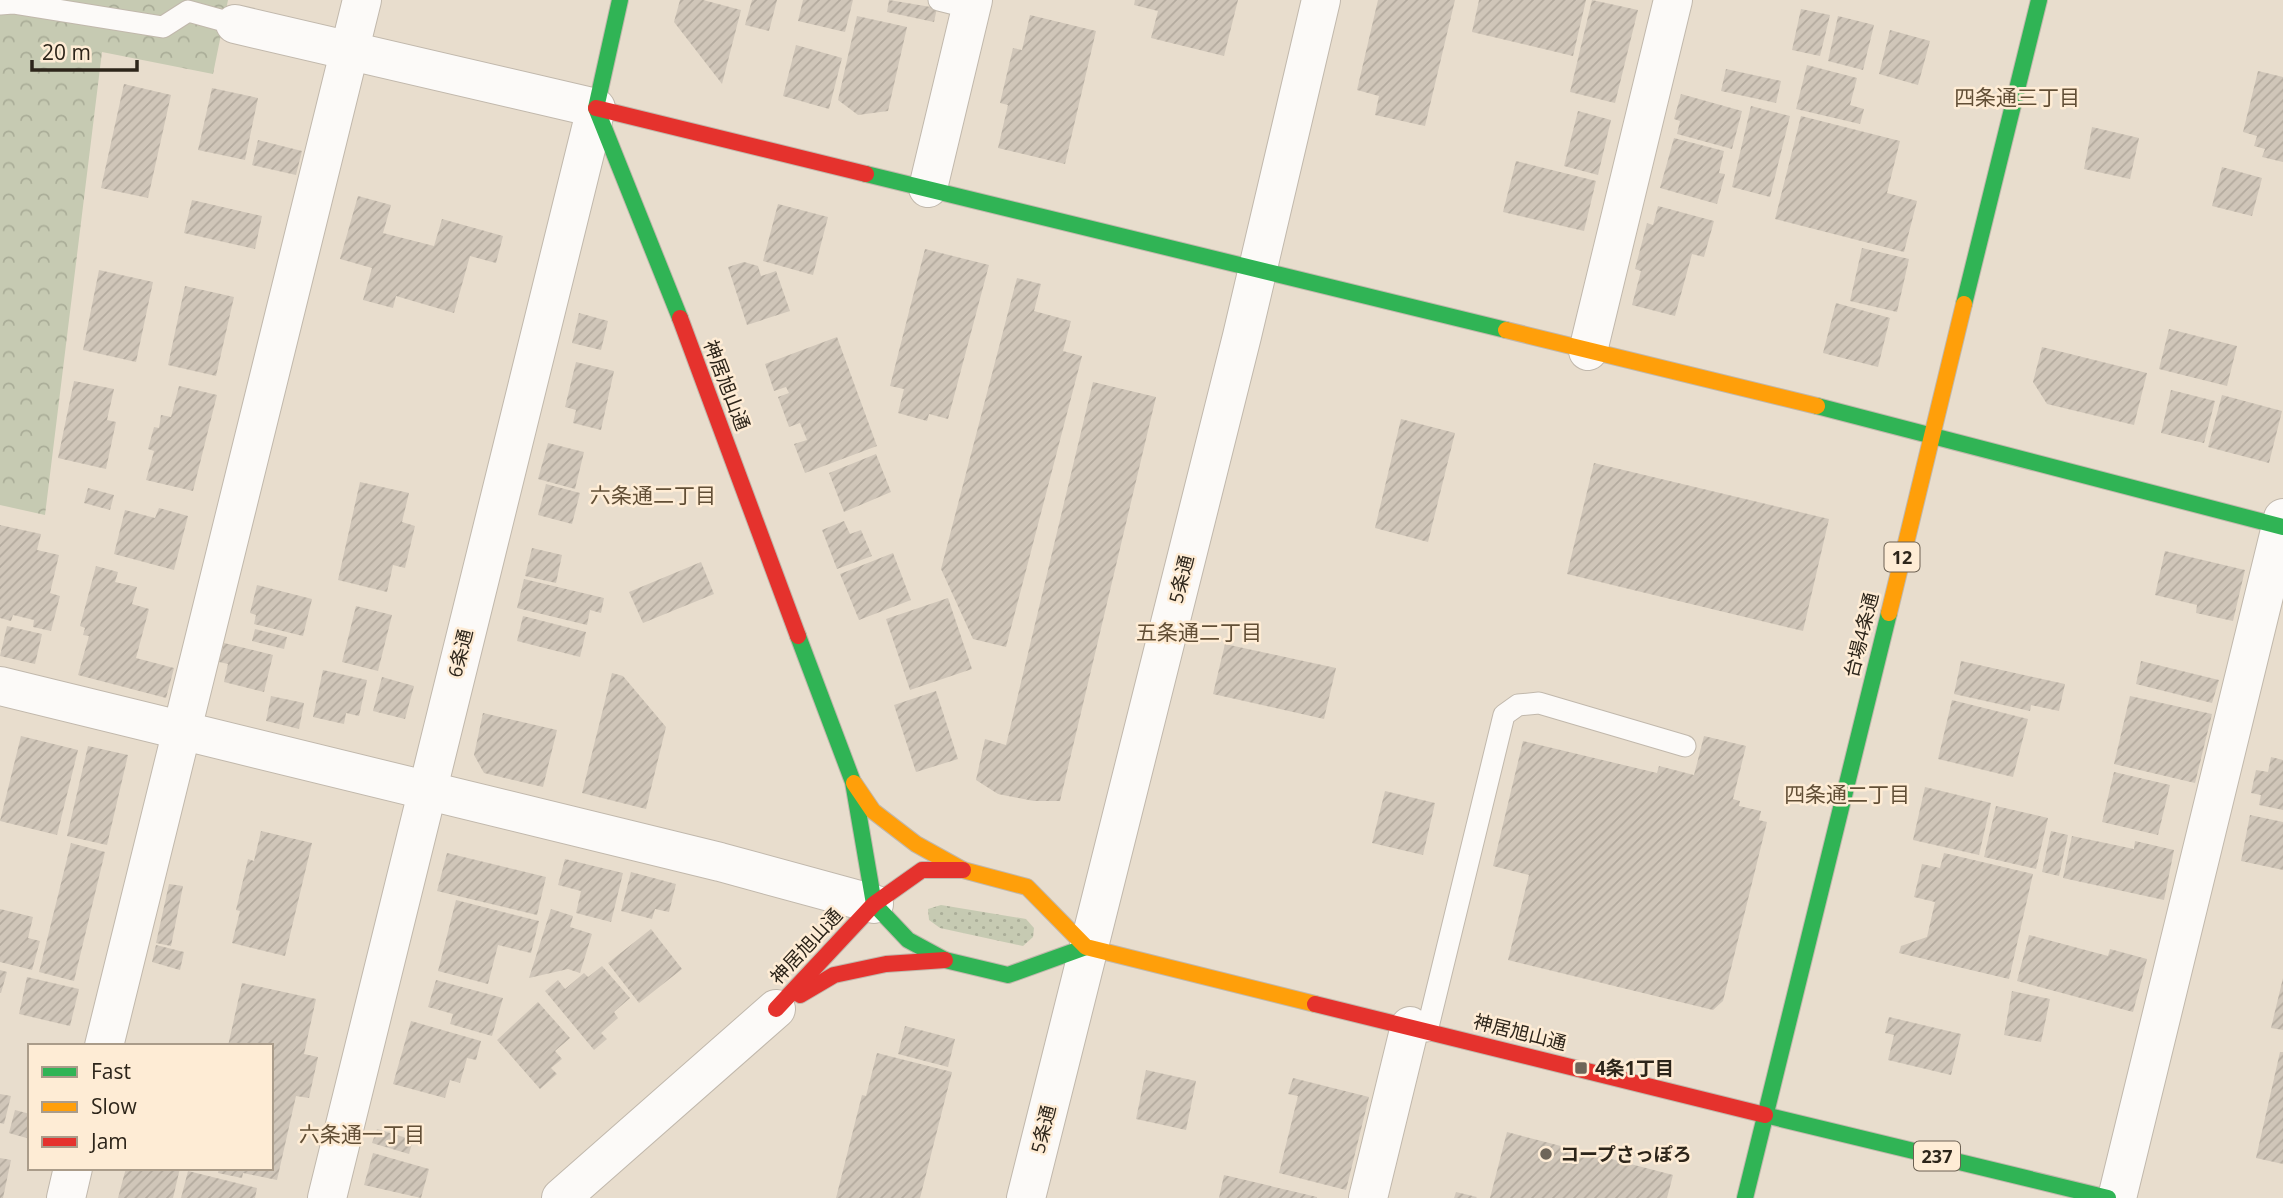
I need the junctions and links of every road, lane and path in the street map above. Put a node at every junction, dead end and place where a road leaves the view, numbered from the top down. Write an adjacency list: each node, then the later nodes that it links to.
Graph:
1 (362, 0): 9 (street)
2 (620, 0): 10 (main road)
3 (1321, 0): 12 (street, 5条通)
4 (1673, 0): 13 (street)
5 (2039, 0): 14 (main road, 台場4条通 / 12)
6 (961, 3): 11 (street)
7 (0, 4): 8 (lane)
8 (235, 24): 9 (street)
9 (349, 51): 10 (street); 17 (street)
10 (596, 108): 11 (main road); 19 (main road, 神居旭山通); 20 (street, 6条通)
11 (928, 188): 12 (main road)
12 (1257, 270): 13 (main road); 23 (street, 5条通)
13 (1588, 351): 14 (main road)
14 (1932, 435): 15 (main road); 28 (main road, 台場4条通 / 12)
15 (2282, 524): 37 (street)
16 (2, 693): 17 (street)
17 (183, 730): 20 (street); 27 (street)
18 (1685, 746): 26 (lane)
19 (853, 782): 21 (main road, 神居旭山通); 22 (main road, 神居旭山通)
20 (425, 792): 22 (street); 31 (street, 6条通)
21 (963, 870): 22 (main road, 神居旭山通); 23 (main road, 神居旭山通)
22 (874, 904): 24 (main road, 神居旭山通); 25 (main road, 神居旭山通)
23 (1086, 947): 24 (main road, 神居旭山通); 26 (main road, 神居旭山通); 33 (street, 5条通)
24 (945, 960): 25 (main road, 神居旭山通)
25 (776, 1009): 32 (street)
26 (1418, 1029): 28 (main road, 神居旭山通); 34 (street)
27 (104, 1044)
28 (1765, 1115): 35 (main road, 台場4条通 / 12); 36 (main road, 神居旭山通 / 237)
29 (73, 1170): 30 (street)
30 (66, 1198)
31 (327, 1198)
32 (561, 1198)
33 (1026, 1198)
34 (1368, 1198)
35 (1745, 1198)
36 (2108, 1198)
37 (2117, 1198)

